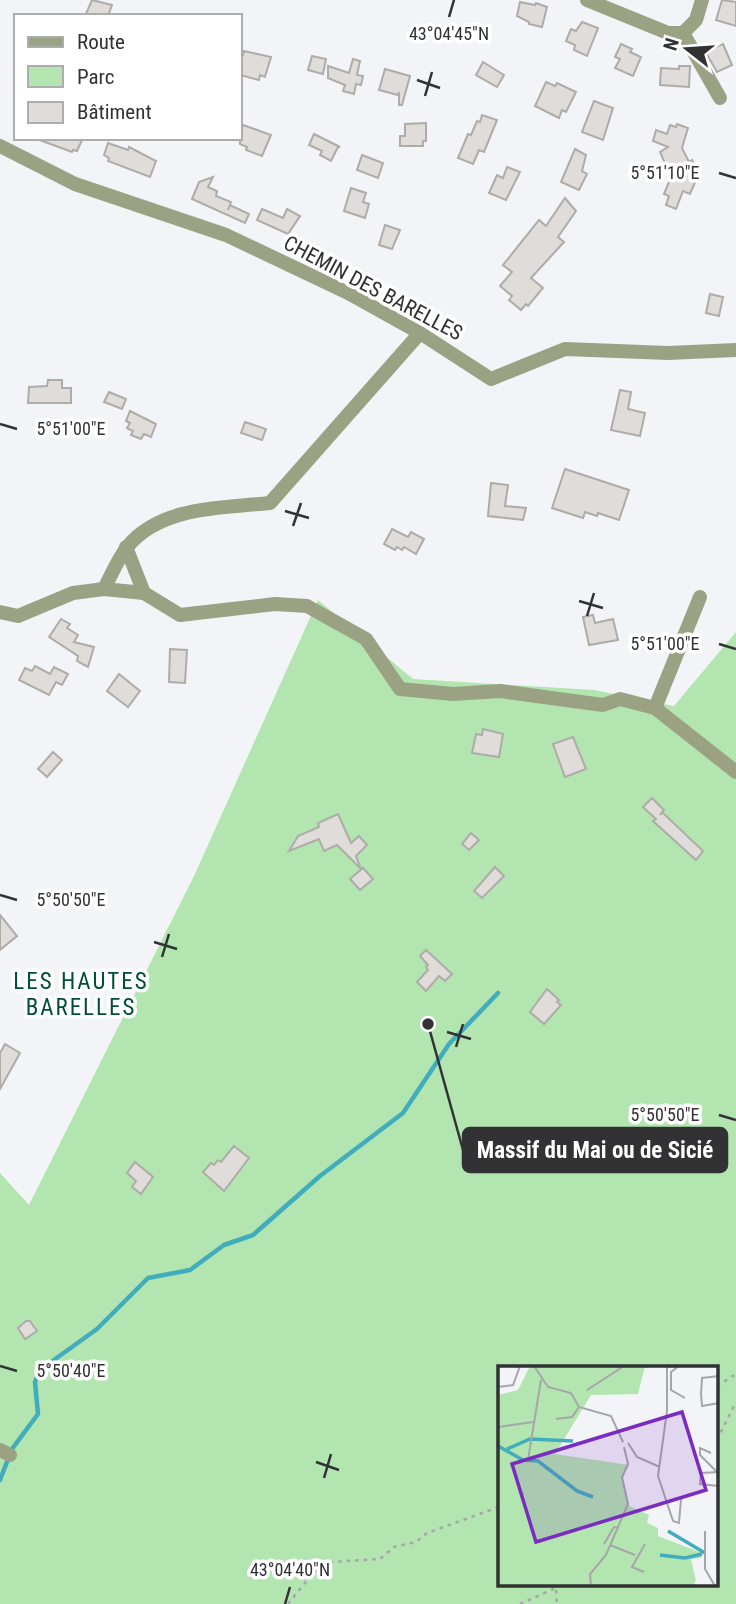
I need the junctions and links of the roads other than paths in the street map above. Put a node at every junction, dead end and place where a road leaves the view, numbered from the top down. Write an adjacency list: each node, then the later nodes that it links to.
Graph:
1 (587, 0): 3 (street)
2 (702, 0): 3 (street)
3 (683, 33): 4 (street)
4 (720, 98)
5 (0, 146): 6 (street, CHEMIN DES BARELLES)
6 (420, 333): 7 (street, CHEMIN DES BARELLES); 8 (street)
7 (736, 350)
8 (126, 547): 9 (street); 10 (street)
9 (104, 589): 10 (street); 12 (street)
10 (144, 593): 13 (street)
11 (700, 597): 13 (street)
12 (0, 612)
13 (655, 708): 14 (street)
14 (736, 772)

